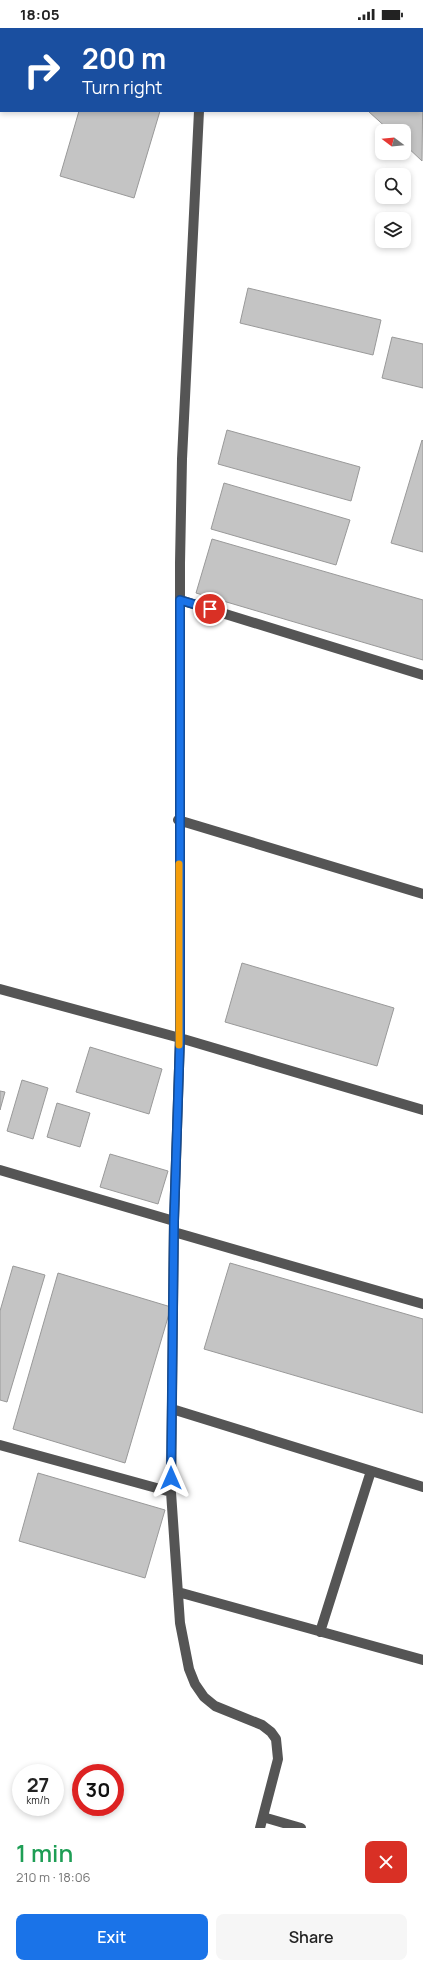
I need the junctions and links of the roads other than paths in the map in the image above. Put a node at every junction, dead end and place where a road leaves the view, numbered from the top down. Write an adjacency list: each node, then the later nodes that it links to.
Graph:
1 (199, 112): 2 (street)
2 (180, 600): 3 (street); 4 (street)
3 (423, 675)
4 (178, 820): 5 (street); 7 (street)
5 (423, 894)
6 (0, 989): 7 (street)
7 (180, 1038): 8 (street); 10 (street)
8 (423, 1110)
9 (0, 1170): 10 (street)
10 (174, 1221): 11 (street)
11 (174, 1232): 12 (street); 13 (street)
12 (423, 1304)
13 (172, 1409): 15 (street); 17 (street)
14 (0, 1445): 17 (street)
15 (370, 1471): 16 (street); 19 (street)
16 (423, 1487)
17 (171, 1492): 18 (street)
18 (178, 1592): 19 (street); 21 (street)
19 (320, 1632): 20 (street)
20 (423, 1660)
21 (263, 1818): 22 (street); 23 (street)
22 (260, 1828)
23 (301, 1828)

